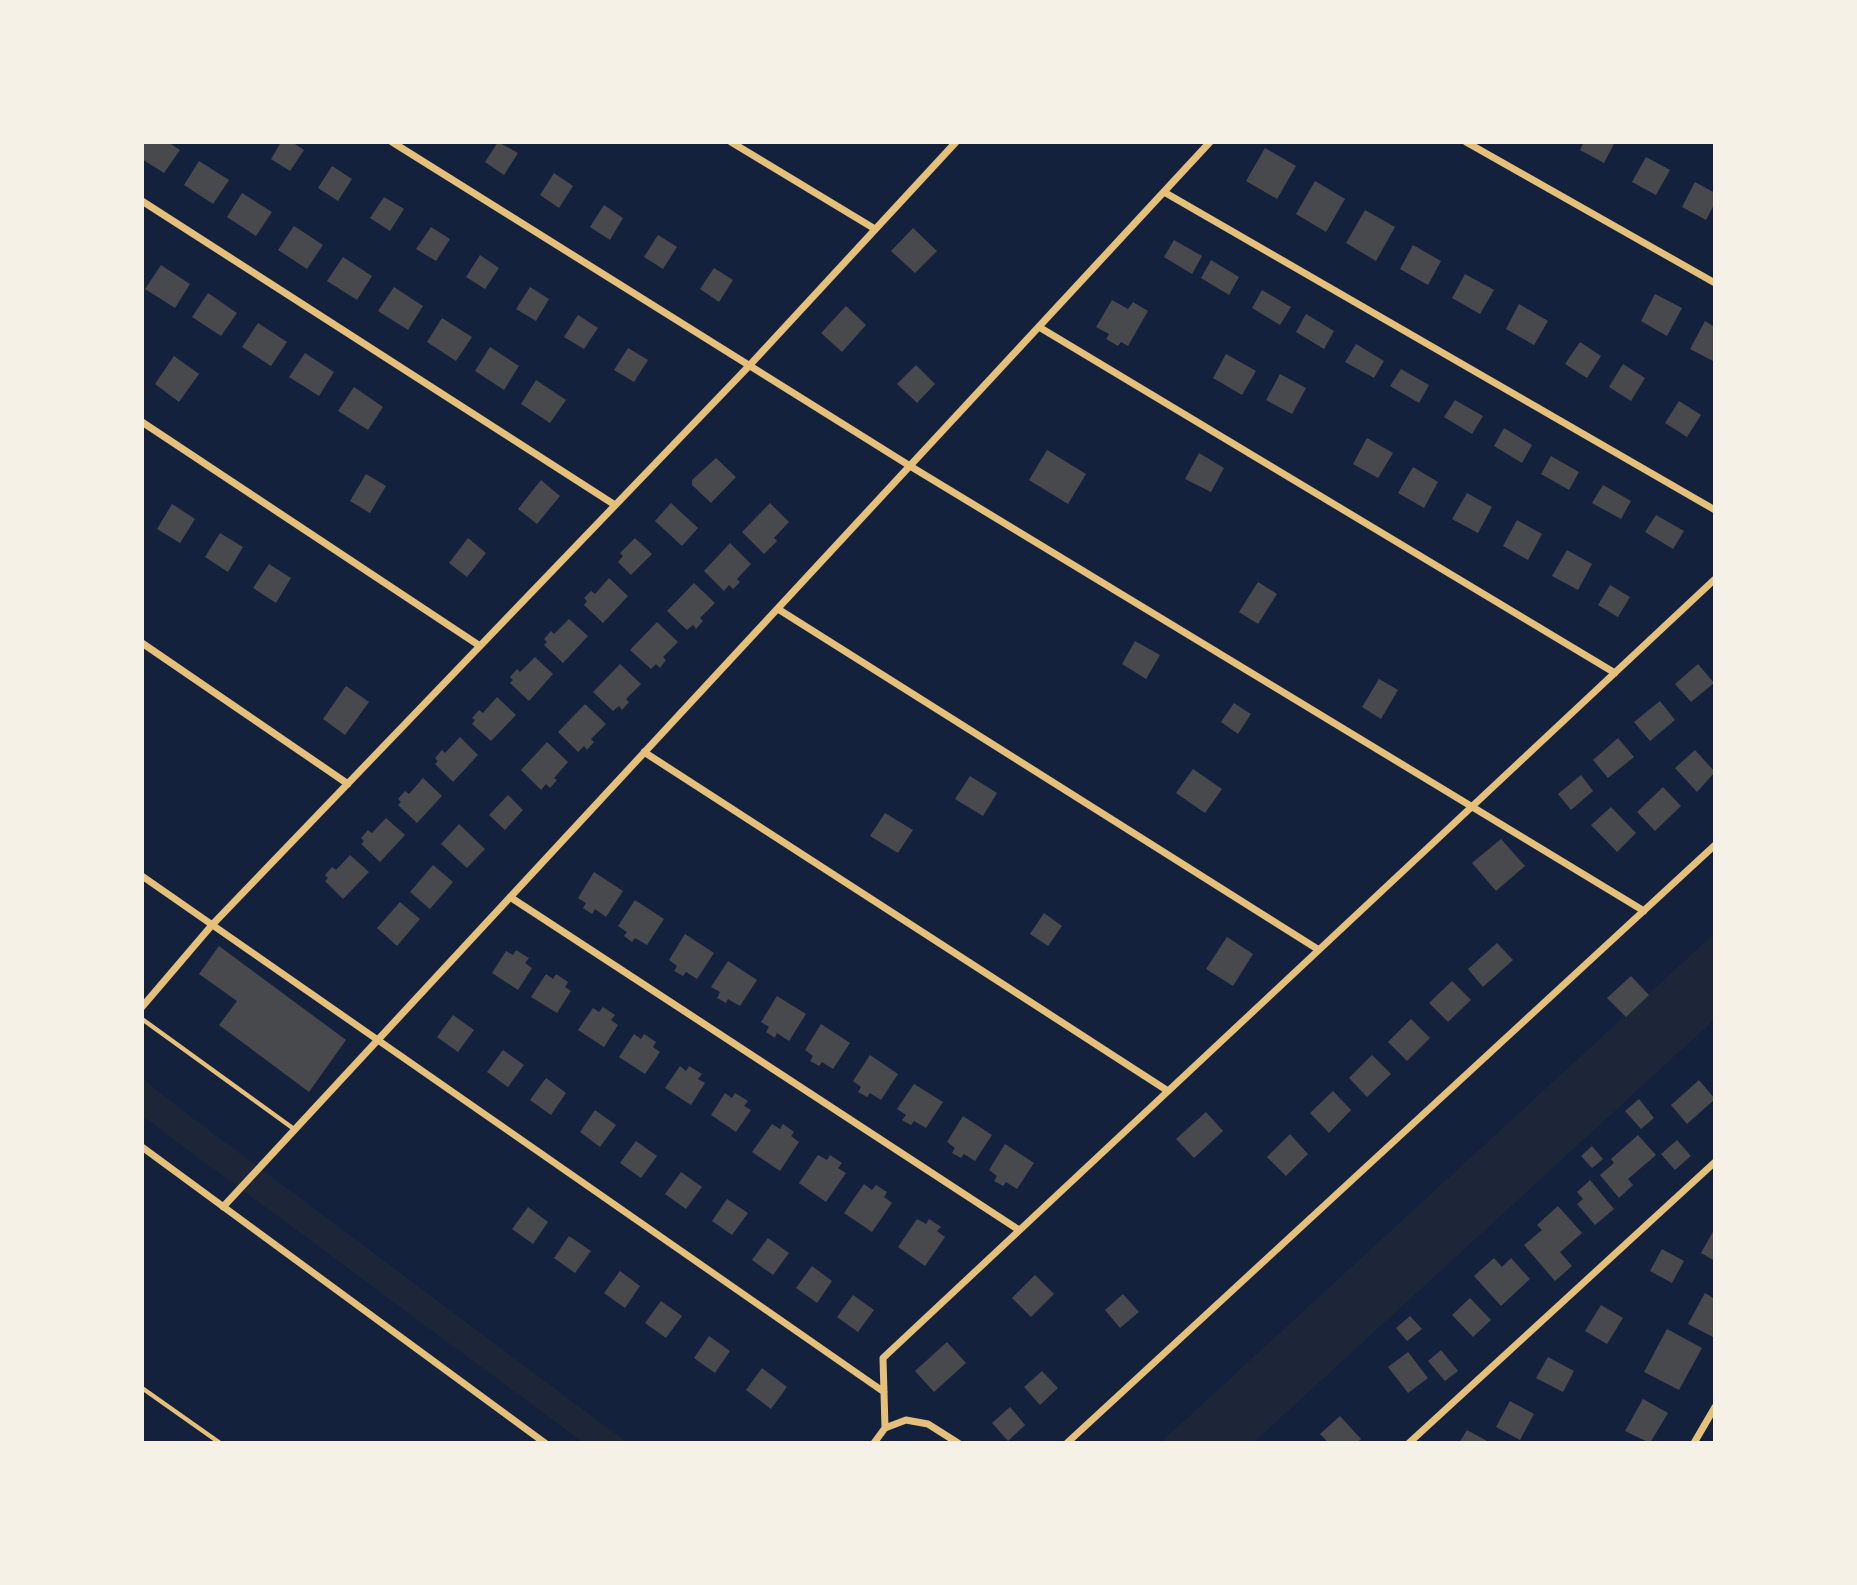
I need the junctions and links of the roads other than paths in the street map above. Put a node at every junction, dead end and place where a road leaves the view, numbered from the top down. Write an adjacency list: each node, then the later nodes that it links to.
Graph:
1 (392, 142): 11 (street)
2 (731, 142): 8 (street)
3 (956, 142): 8 (street)
4 (1210, 142): 6 (street)
5 (1466, 142): 9 (street)
6 (1164, 192): 10 (street); 15 (street)
7 (142, 201): 14 (street)
8 (875, 229): 11 (street)
9 (1715, 283)
10 (1039, 327): 13 (street); 20 (street)
11 (750, 365): 13 (street); 14 (street)
12 (142, 422): 19 (street)
13 (910, 466): 17 (street); 23 (street)
14 (615, 505): 19 (street)
15 (1715, 510)
16 (1715, 579): 20 (street)
17 (778, 609): 21 (street); 29 (street)
18 (142, 643): 22 (street)
19 (480, 646): 22 (street)
20 (1615, 673): 23 (street)
21 (644, 752): 26 (street); 33 (street)
22 (348, 784): 28 (street)
23 (1472, 807): 27 (street); 29 (street)
24 (1715, 845): 27 (street)
25 (142, 876): 28 (street)
26 (510, 897): 32 (street); 38 (street)
27 (1644, 911): 47 (street)
28 (212, 925): 30 (street); 32 (street)
29 (1319, 950): 33 (street)
30 (142, 1007)
31 (142, 1019): 34 (lane)
32 (376, 1042): 34 (street); 40 (street)
33 (1168, 1091): 38 (street)
34 (295, 1129): 37 (street)
35 (142, 1147): 37 (street)
36 (1715, 1162): 48 (street)
37 (223, 1207): 44 (street)
38 (1019, 1230): 40 (street)
39 (142, 1388): 43 (lane)
40 (884, 1392): 42 (street)
41 (1715, 1407): 49 (street)
42 (885, 1428): 45 (street); 46 (street)
43 (220, 1443)
44 (545, 1443)
45 (874, 1443)
46 (958, 1443)
47 (1067, 1443)
48 (1409, 1443)
49 (1694, 1443)

